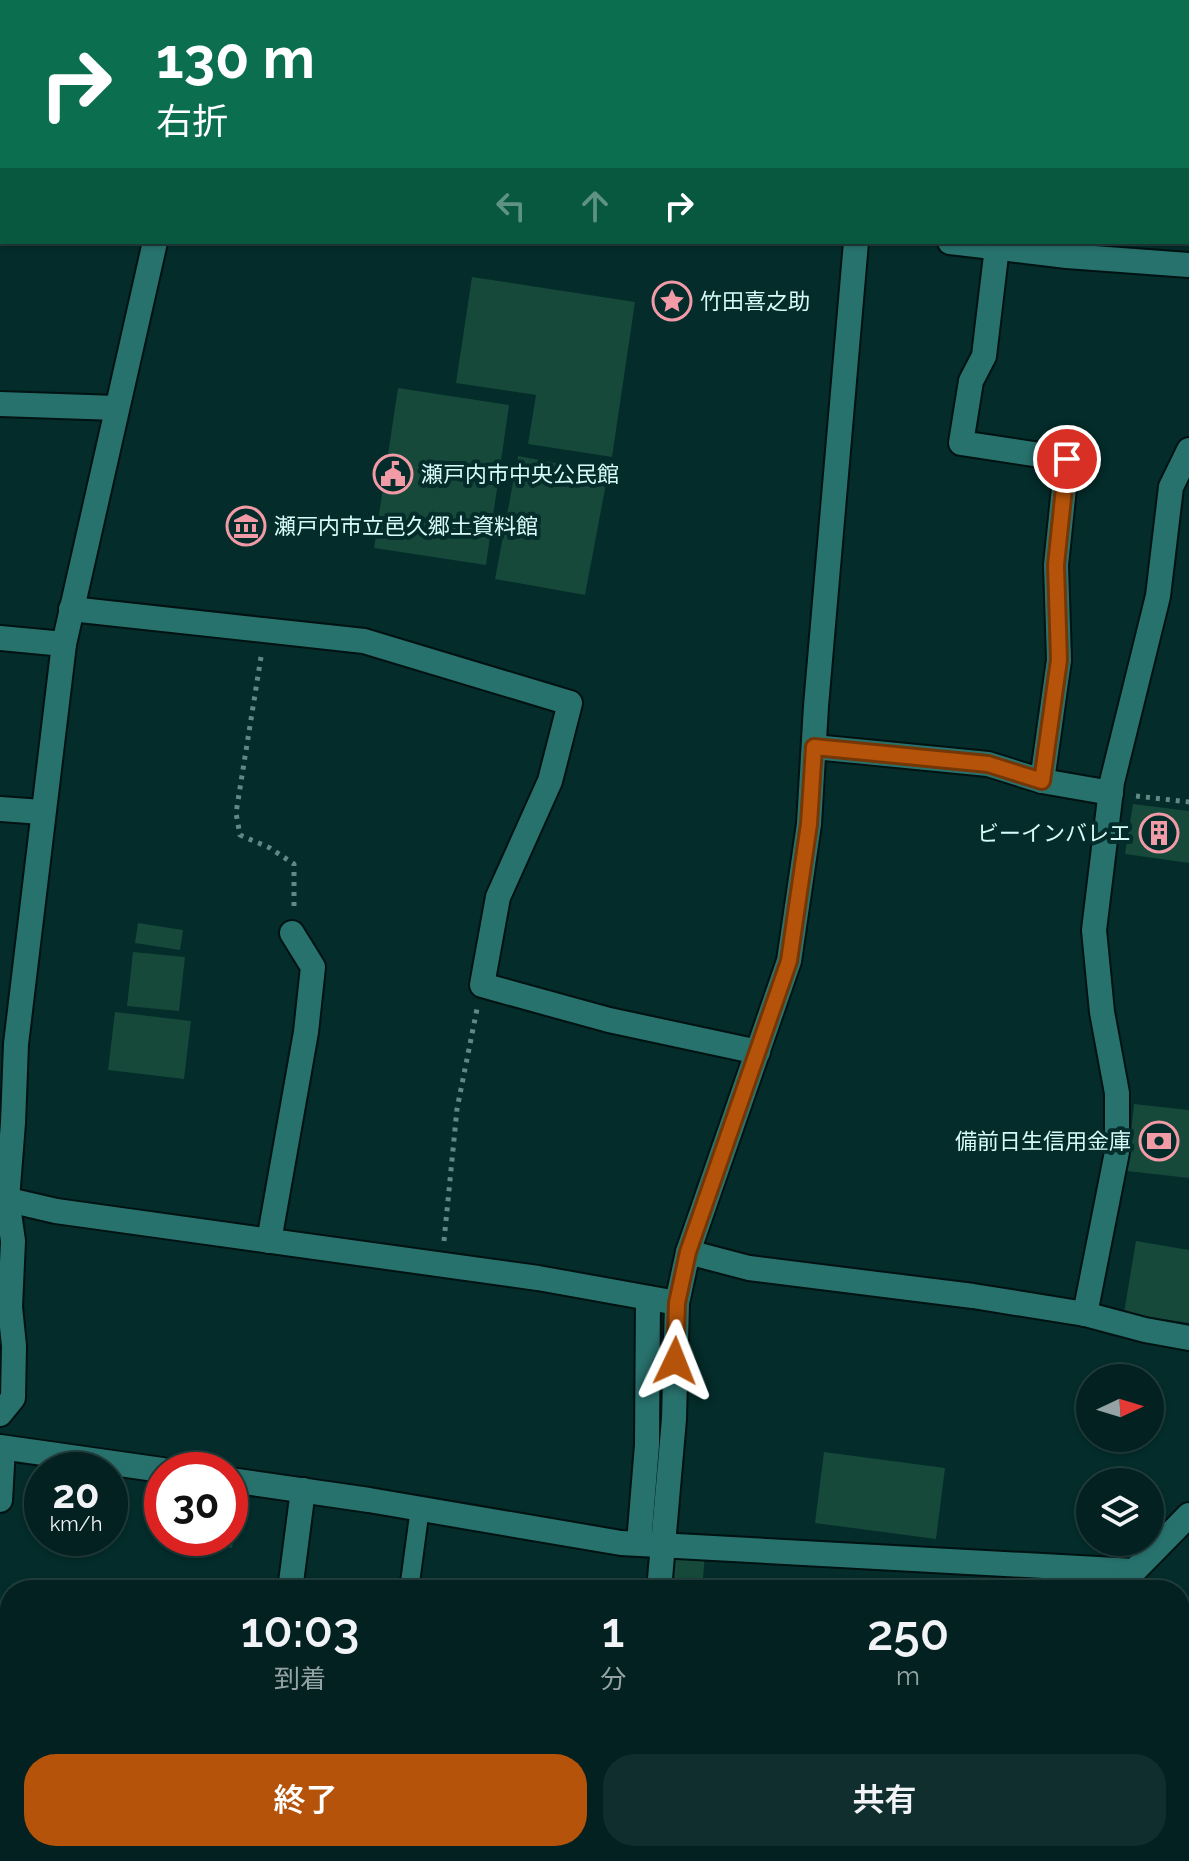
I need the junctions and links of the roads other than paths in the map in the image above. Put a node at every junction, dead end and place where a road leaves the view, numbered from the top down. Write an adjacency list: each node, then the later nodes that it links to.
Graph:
1 (155, 244): 7 (street)
2 (856, 244): 12 (street)
3 (969, 244): 4 (street)
4 (997, 247): 5 (street); 13 (street)
5 (1189, 265)
6 (0, 404): 7 (street)
7 (117, 408): 9 (street)
8 (1189, 450): 14 (street)
9 (71, 609): 11 (street); 18 (street)
10 (0, 638): 11 (street)
11 (64, 644): 16 (street)
12 (814, 747): 13 (street); 18 (street)
13 (1042, 781): 14 (street)
14 (1111, 793): 24 (street)
15 (0, 809): 16 (street)
16 (42, 812): 19 (street)
17 (292, 933): 20 (street)
18 (758, 1052): 21 (street)
19 (4, 1198): 20 (street); 26 (street)
20 (269, 1241): 22 (street)
21 (688, 1252): 23 (street); 24 (street)
22 (648, 1298): 23 (street); 34 (street)
23 (677, 1303): 34 (street)
24 (1085, 1314): 25 (street)
25 (1189, 1338)
26 (0, 1414)
27 (1, 1448): 28 (street); 31 (street)
28 (144, 1468)
29 (248, 1482): 30 (street)
30 (303, 1490): 32 (street); 35 (street)
31 (0, 1500)
32 (420, 1508): 34 (street); 36 (lane)
33 (1189, 1515): 39 (street)
34 (650, 1544): 37 (street); 38 (street)
35 (291, 1580)
36 (410, 1580)
37 (657, 1580)
38 (1115, 1580)
39 (1129, 1580)

